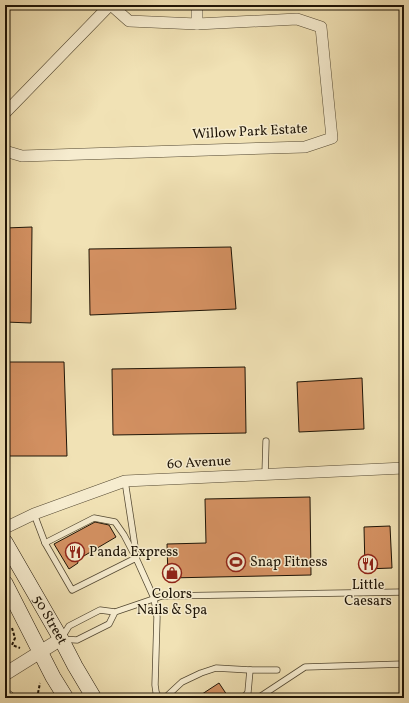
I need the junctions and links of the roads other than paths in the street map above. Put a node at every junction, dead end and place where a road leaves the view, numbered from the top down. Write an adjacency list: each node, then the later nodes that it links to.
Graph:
1 (111, 5): 3 (street, Willow Park Estate); 4 (street, Willow Park Estate)
2 (196, 5): 3 (street)
3 (197, 24): 5 (street, Willow Park Estate)
4 (5, 112)
5 (5, 151)
6 (266, 441): 8 (lane)
7 (404, 468): 8 (street, 60 Avenue)
8 (265, 475): 9 (street, 60 Avenue)
9 (125, 481): 10 (street, 60 Avenue); 14 (lane)
10 (34, 514): 11 (street, 60 Avenue); 13 (lane)
11 (5, 528)
12 (5, 542): 19 (main road, 50 Street)
13 (44, 543): 14 (lane); 14 (lane)
14 (136, 558): 17 (lane)
15 (5, 583): 20 (main road, 50 Street)
16 (404, 592): 17 (lane)
17 (154, 598): 18 (lane); 28 (lane)
18 (115, 612): 19 (lane); 19 (lane)
19 (61, 639): 20 (street); 27 (main road, 50 Street)
20 (40, 652): 24 (street); 26 (main road, 50 Street)
21 (404, 664): 30 (lane)
22 (250, 670): 23 (lane); 25 (lane); 29 (lane)
23 (277, 670)
24 (5, 674)
25 (168, 695)
26 (66, 698)
27 (94, 698)
28 (159, 698)
29 (241, 698)
30 (258, 698)

